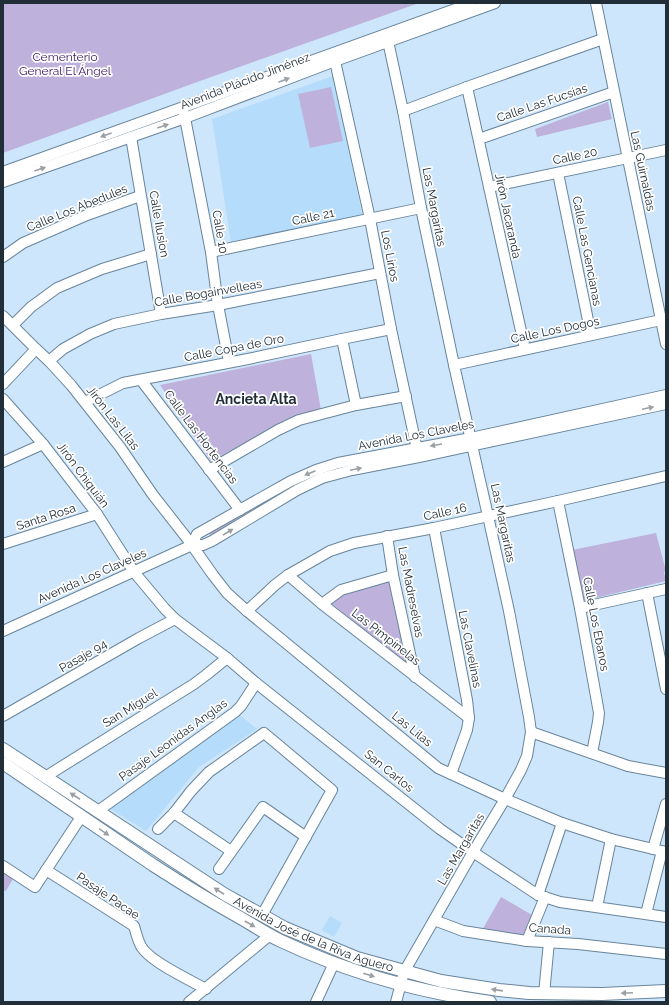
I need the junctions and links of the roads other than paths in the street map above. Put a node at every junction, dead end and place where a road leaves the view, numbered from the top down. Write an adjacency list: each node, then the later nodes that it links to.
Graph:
1 (472, 3): 9 (street, Avenida Plácido Jiménez)
2 (495, 3): 5 (street, Avenida Plácido Jiménez)
3 (596, 3): 4 (street, Las Guirnaldas)
4 (603, 39): 7 (street); 8 (street, Las Guirnaldas)
5 (388, 41): 6 (street, Avenida Plácido Jiménez); 10 (street, Las Margaritas)
6 (335, 61): 11 (street, Avenida Plácido Jiménez, one-way to 6); 22 (street, Los Lirios)
7 (468, 87): 10 (street); 13 (street, Jirón Jacaranda)
8 (614, 92): 13 (street, Calle Las Fucsias); 15 (street, Las Guirnaldas)
9 (182, 108): 11 (street, Calle 10); 16 (street, Avenida Plácido Jiménez, one-way to 16)
10 (403, 111): 21 (street, Las Margaritas)
11 (185, 118): 12 (street, Avenida Plácido Jiménez, one-way to 11); 23 (street, Calle 10)
12 (131, 137): 18 (street, Avenida Plácido Jiménez, one-way to 12); 20 (street, Calle Ilusion)
13 (479, 139): 19 (street, Jirón Jacaranda)
14 (666, 150): 15 (street, Calle 20)
15 (628, 158): 17 (street, Calle 20); 30 (street, Las Guirnaldas)
16 (3, 172)
17 (558, 173): 19 (street, Calle 20); 33 (street, Calle Las Gencianas)
18 (3, 182)
19 (488, 187): 37 (street, Jirón Jacaranda)
20 (140, 196): 24 (street, Calle Ilusion); 25 (street, Calle Los Abedules)
21 (421, 208): 22 (street, Calle 21); 40 (street, Las Margaritas)
22 (370, 219): 23 (street, Calle 21); 26 (street, Los Lirios)
23 (211, 252): 27 (street, Calle 10)
24 (151, 254): 28 (street, Calle Ilusion); 31 (street)
25 (3, 257)
26 (380, 273): 27 (street, Calle Bogainvelleas); 32 (street, Los Lirios)
27 (218, 305): 28 (street, Calle Bogainvelleas); 39 (street, Calle 10)
28 (160, 314): 38 (street, Calle Bogainvelleas)
29 (3, 316): 31 (street, Jirón Las Lilas)
30 (661, 320): 33 (street, Calle Los Dogos); 35 (street, Las Guirnaldas)
31 (13, 325): 36 (street, Jirón Las Lilas)
32 (391, 329): 34 (street, Calle Copa de Oro); 44 (street, Los Lirios)
33 (591, 335): 37 (street, Calle Los Dogos)
34 (342, 339): 39 (street, Calle Copa de Oro); 48 (street)
35 (666, 344)
36 (36, 349): 38 (street, Jirón Las Lilas); 42 (street)
37 (525, 349): 40 (street, Calle Los Dogos)
38 (49, 361): 46 (street, Jirón Las Lilas)
39 (229, 362): 41 (street, Calle Copa de Oro)
40 (454, 365): 49 (street, Las Margaritas)
41 (141, 380): 46 (street, Calle Copa de Oro); 53 (street, Calle Las Hortencias)
42 (3, 384)
43 (666, 395): 49 (street, Avenida Los Claveles)
44 (406, 396): 48 (street); 51 (street, Los Lirios)
45 (3, 399): 50 (street, Jirón Chiquián)
46 (85, 402): 62 (street, Jirón Las Lilas)
47 (666, 404): 49 (street, Avenida Los Claveles, one-way to 47)
48 (356, 405): 53 (street)
49 (472, 442): 51 (street, Avenida Los Claveles); 58 (street, Las Margaritas)
50 (43, 444): 52 (street); 57 (street, Jirón Chiquián)
51 (418, 453): 56 (street, Avenida Los Claveles, one-way to 56); 62 (street, Avenida Los Claveles, one-way to 51)
52 (3, 462)
53 (209, 470): 56 (street, Calle Las Hortencias)
54 (666, 476): 55 (street, Calle 16)
55 (558, 501): 58 (street, Calle 16); 69 (street, Calle Los Ebanos)
56 (240, 510): 62 (street, Avenida Los Claveles)
57 (97, 514): 61 (street, Santa Rosa); 63 (street, Jirón Chiquián)
58 (488, 516): 59 (street, Calle 16); 79 (street, Las Margaritas)
59 (434, 528): 60 (street, Calle 16); 78 (street, Las Clavelinas)
60 (388, 536): 64 (street, Calle 16); 65 (street, Las Madreselvas)
61 (3, 544)
62 (192, 545): 63 (street, Avenida Los Claveles); 70 (street, Las Lilas)
63 (134, 572): 71 (street, San Carlos); 72 (street, Avenida Los Claveles)
64 (288, 575): 68 (street, Las Pimpinelas); 70 (street, Calle 16)
65 (393, 576): 68 (street); 74 (street, Las Madreselvas)
66 (666, 588): 67 (street)
67 (647, 593): 69 (street); 76 (street)
68 (322, 604): 74 (street, Las Pimpinelas)
69 (580, 608): 80 (street, Calle Los Ebanos)
70 (247, 611): 83 (street, Las Lilas)
71 (175, 619): 73 (street, San Carlos); 77 (street, Pasaje 94)
72 (3, 631)
73 (227, 658): 75 (street, San Carlos); 84 (street, San Miguel)
74 (415, 677): 78 (street, Las Pimpinelas)
75 (256, 683): 87 (street, Pasaje Leonidas Anglas); 96 (street, San Carlos)
76 (666, 689)
77 (3, 716)
78 (469, 718): 83 (street, Las Clavelinas)
79 (531, 732): 80 (street); 85 (street, Las Margaritas)
80 (592, 753): 82 (street)
81 (4, 755): 84 (main road, Avenida José de la Riva Aguero); 89 (main road, Avenida José de la Riva Aguero)
82 (666, 773)
83 (451, 774): 85 (street, Las Lilas)
84 (45, 777): 87 (main road, Avenida José de la Riva Aguero, one-way to 84)
85 (505, 799): 90 (street, Las Lilas); 96 (street, Las Margaritas)
86 (666, 804): 95 (street)
87 (98, 811): 103 (main road, Avenida José de la Riva Aguero, one-way to 87)
88 (174, 813): 91 (street); 92 (street); 94 (street)
89 (82, 817): 99 (street); 106 (main road, Avenida José de la Riva Aguero, one-way to 106)
90 (562, 822): 93 (street, Las Lilas); 100 (street)
91 (158, 829)
92 (306, 837): 94 (street); 103 (street)
93 (611, 839): 95 (street, Las Lilas); 101 (street)
94 (231, 851): 98 (street)
95 (660, 851): 102 (street)
96 (473, 852): 100 (street, San Carlos); 105 (street, Las Margaritas)
97 (3, 866): 99 (street)
98 (219, 869)
99 (46, 870): 113 (street, Pasaje Pacae)
100 (541, 896): 101 (street, San Carlos); 107 (street)
101 (597, 907): 102 (street, San Carlos)
102 (646, 914): 104 (street, San Carlos)
103 (262, 915): 111 (main road, Avenida José de la Riva Aguero)
104 (666, 917)
105 (434, 920): 107 (street, Canada); 111 (street, Las Margaritas)
106 (270, 935): 110 (main road, Avenida José de la Riva Aguero); 113 (street)
107 (527, 940): 108 (street, Canada)
108 (549, 942): 109 (street, Canada); 115 (street)
109 (666, 954)
110 (334, 963): 112 (main road, Avenida José de la Riva Aguero, one-way to 112); 117 (street)
111 (404, 972): 112 (street, Las Margaritas); 115 (main road, Avenida José de la Riva Aguero, one-way to 111)
112 (401, 984): 118 (street, Las Margaritas); 119 (main road, Avenida José de la Riva Aguero)
113 (206, 989): 116 (street)
114 (666, 991): 115 (main road, Avenida José de la Riva Aguero, one-way to 115)
115 (544, 998)
116 (189, 1002)
117 (316, 1002)
118 (396, 1002)
119 (490, 1002)

